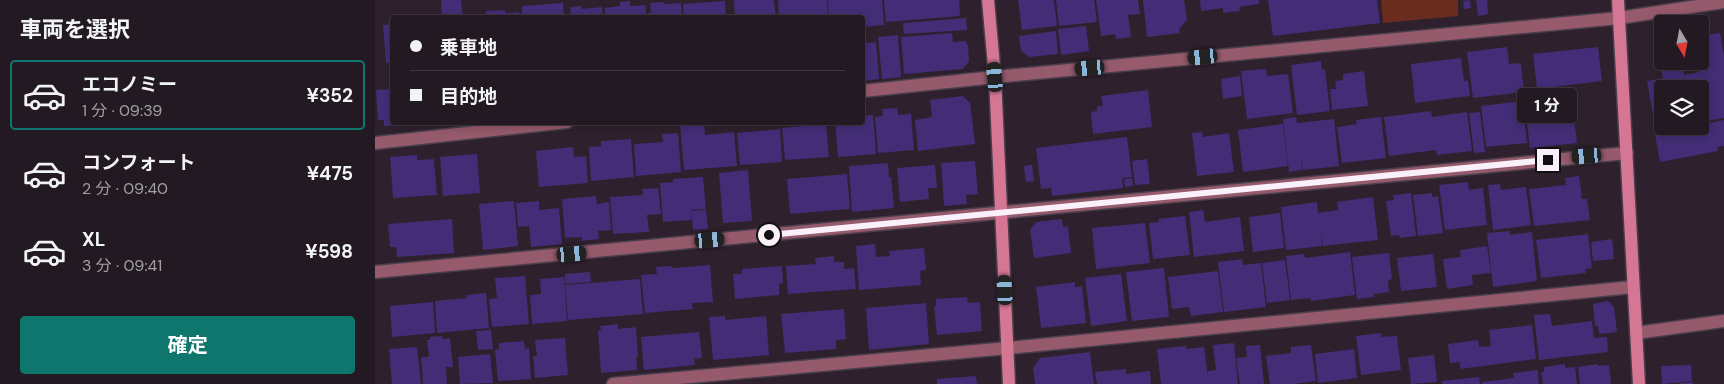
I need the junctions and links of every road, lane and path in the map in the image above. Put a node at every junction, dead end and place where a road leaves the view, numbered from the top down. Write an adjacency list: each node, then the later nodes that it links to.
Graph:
1 (988, 0): 5 (street)
2 (1618, 0): 4 (street)
3 (1724, 2): 4 (street)
4 (1619, 18): 5 (street); 9 (street)
5 (995, 77): 6 (street); 10 (street)
6 (865, 91)
7 (540, 125): 8 (street)
8 (375, 143)
9 (1627, 153): 10 (street); 12 (street)
10 (1001, 212): 11 (street); 15 (street)
11 (375, 272)
12 (1633, 286): 14 (street); 15 (street)
13 (1724, 321): 14 (street)
14 (1636, 333): 18 (street)
15 (1008, 348): 16 (street); 17 (street)
16 (613, 384)
17 (1009, 384)
18 (1639, 384)

